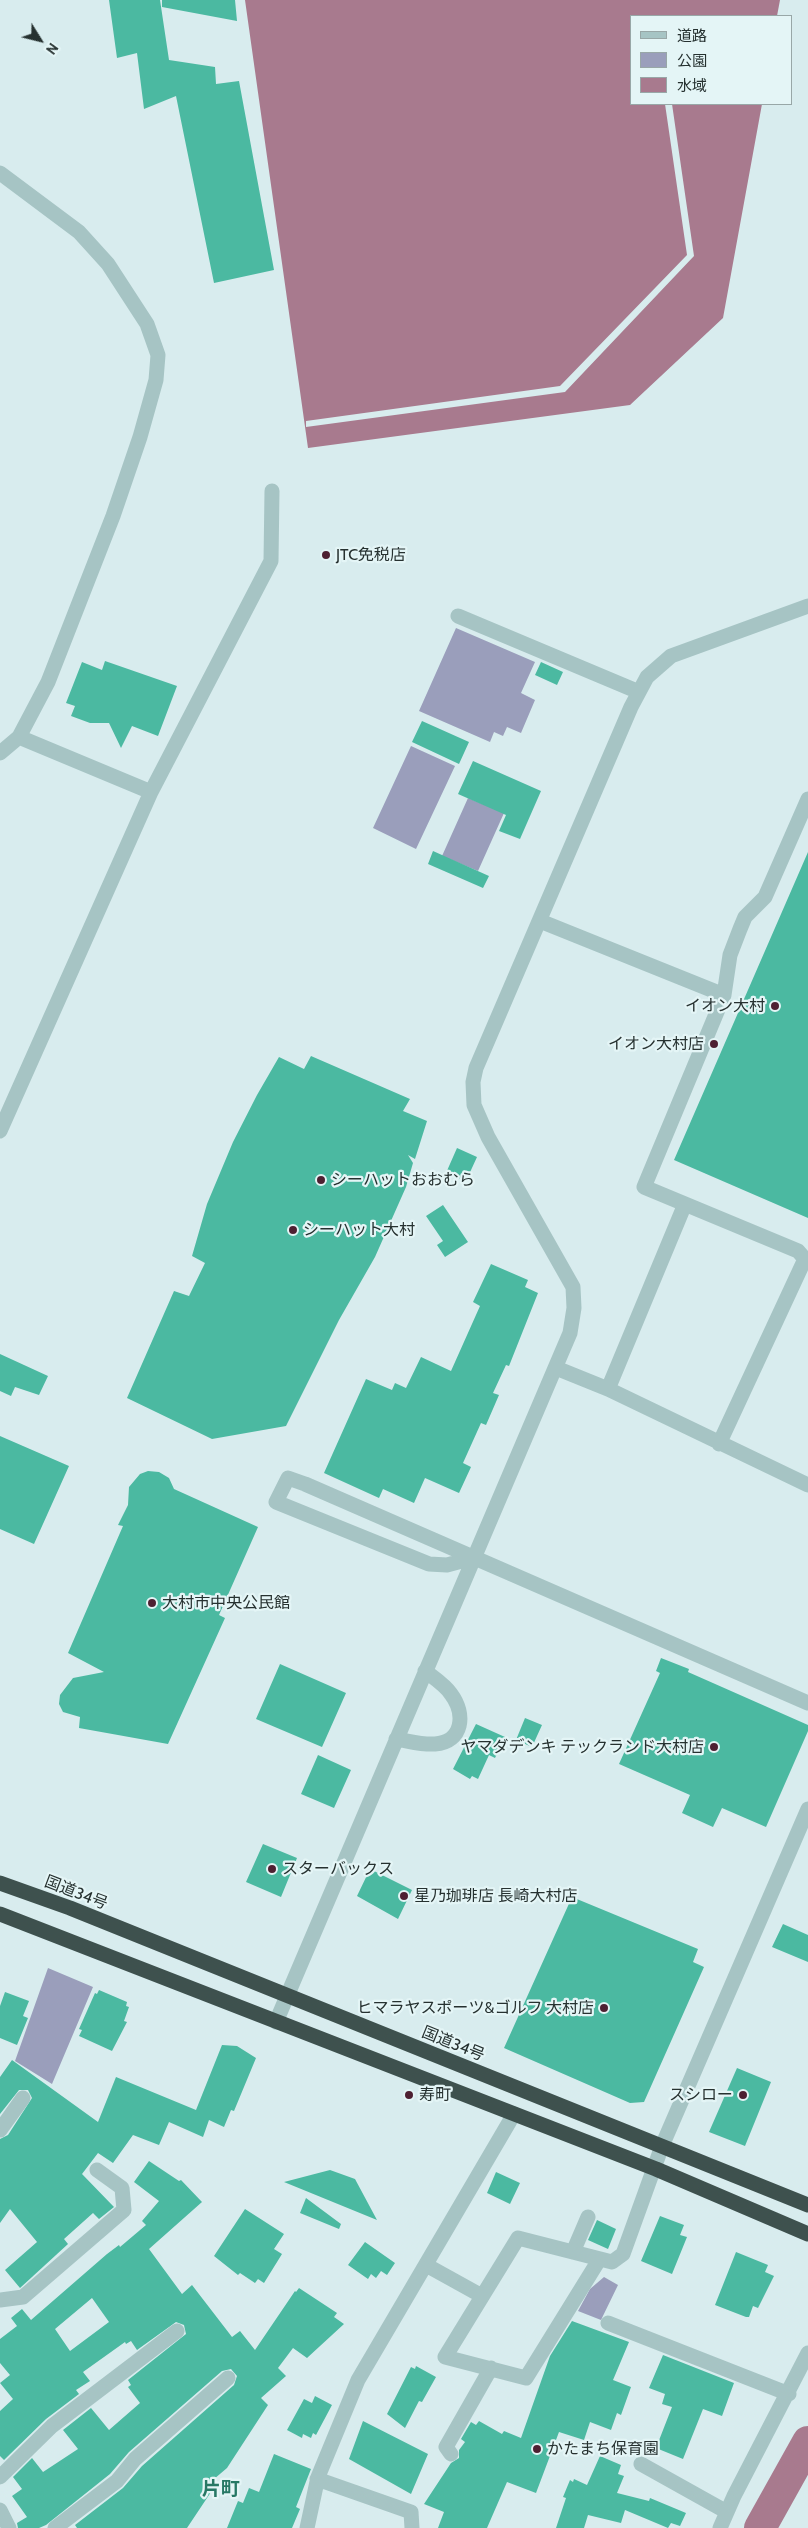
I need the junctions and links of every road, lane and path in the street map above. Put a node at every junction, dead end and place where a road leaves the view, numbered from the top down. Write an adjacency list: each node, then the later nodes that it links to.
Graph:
1 (0, 173): 6 (street)
2 (272, 491): 8 (street)
3 (808, 606): 5 (street)
4 (458, 616): 5 (street)
5 (639, 692): 10 (street)
6 (19, 737): 7 (street); 8 (street)
7 (0, 753)
8 (151, 792): 12 (street)
9 (808, 799): 11 (street)
10 (540, 920): 11 (street); 14 (street)
11 (724, 995): 13 (street)
12 (0, 1131)
13 (685, 1204): 15 (street); 16 (street)
14 (556, 1368): 15 (street); 18 (street)
15 (608, 1389): 16 (street)
16 (719, 1444): 17 (street)
17 (808, 1486)
18 (473, 1558): 18 (street); 19 (street); 20 (street)
19 (425, 1671): 21 (street); 21 (street)
20 (808, 1703)
21 (396, 1739): 25 (street)
22 (808, 1809): 30 (street)
23 (0, 1883): 25 (highway, 国道34号)
24 (0, 1914): 26 (highway)
25 (286, 1996): 26 (street); 30 (highway, 国道34号)
26 (276, 2022): 28 (highway)
27 (23, 2098): 29 (street)
28 (514, 2114): 31 (highway); 38 (street)
29 (0, 2130)
30 (662, 2146): 31 (street); 33 (highway, 国道34号)
31 (656, 2169): 35 (highway); 37 (street)
32 (97, 2170): 40 (street)
33 (808, 2205)
34 (588, 2217): 36 (street)
35 (808, 2234)
36 (572, 2252): 37 (street); 39 (street)
37 (599, 2260): 44 (street)
38 (426, 2265): 39 (street); 50 (street)
39 (482, 2296): 44 (street)
40 (0, 2300)
41 (608, 2323): 46 (street)
42 (177, 2331): 49 (street)
43 (808, 2353): 46 (street)
44 (491, 2368): 47 (street)
45 (228, 2378): 54 (street)
46 (788, 2394): 52 (street)
47 (451, 2454)
48 (642, 2464): 52 (street)
49 (0, 2477)
50 (317, 2479): 55 (street); 56 (street)
51 (0, 2510): 53 (street)
52 (727, 2512): 57 (street)
53 (9, 2528)
54 (55, 2528)
55 (307, 2528)
56 (412, 2528)
57 (720, 2528)

